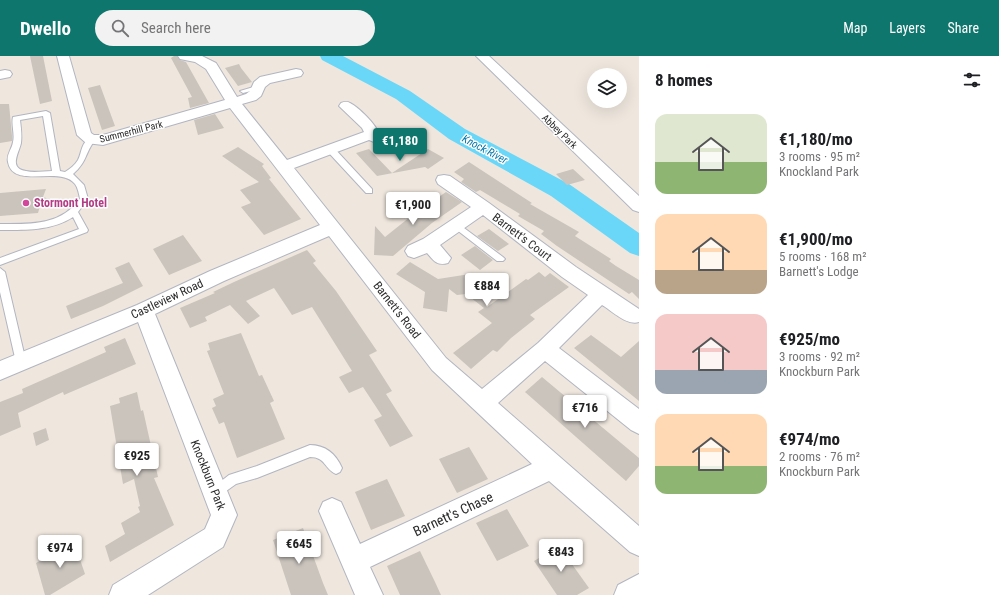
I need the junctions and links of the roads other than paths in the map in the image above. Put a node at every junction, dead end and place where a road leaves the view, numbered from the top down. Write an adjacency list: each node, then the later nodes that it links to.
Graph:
1 (63, 56): 8 (street, Summerhill Park)
2 (482, 56): 16 (street, Abbey Park)
3 (195, 57): 5 (street, Barnett's Road)
4 (296, 73): 5 (street, Summerhill Park)
5 (239, 97): 8 (street, Summerhill Park); 11 (street, Barnett's Road)
6 (346, 106): 7 (street)
7 (369, 136): 9 (street); 10 (street)
8 (91, 140): 13 (lane)
9 (395, 145)
10 (331, 150): 11 (street); 15 (lane)
11 (285, 166): 21 (street, Barnett's Road)
12 (56, 172): 12 (lane); 13 (lane)
13 (68, 174): 18 (lane)
14 (444, 180): 17 (street, Barnett's Court)
15 (369, 191)
16 (639, 206)
17 (482, 207): 19 (street); 26 (street, Barnett's Court)
18 (74, 212): 20 (lane); 24 (lane)
19 (456, 225): 22 (street); 23 (lane)
20 (0, 227)
21 (333, 227): 27 (street, Castleview Road); 32 (street, Barnett's Road)
22 (442, 258)
23 (500, 258)
24 (0, 262)
25 (0, 272): 30 (lane)
26 (601, 294): 28 (street, Barnett's Court); 29 (street)
27 (144, 311): 30 (street, Castleview Road); 36 (street, Knockburn Park)
28 (634, 316)
29 (545, 348): 32 (street); 33 (street)
30 (21, 362): 31 (street, Castleview Road)
31 (0, 371)
32 (482, 403): 34 (street, Barnett's Road)
33 (639, 423)
34 (552, 467): 38 (street, Barnett's Road); 39 (street, Barnett's Chase)
35 (336, 468): 36 (lane)
36 (215, 493): 41 (street, Knockburn Park)
37 (332, 511): 39 (street)
38 (639, 543)
39 (354, 561): 42 (street)
40 (639, 588): 43 (street)
41 (123, 595)
42 (369, 595)
43 (628, 595)

